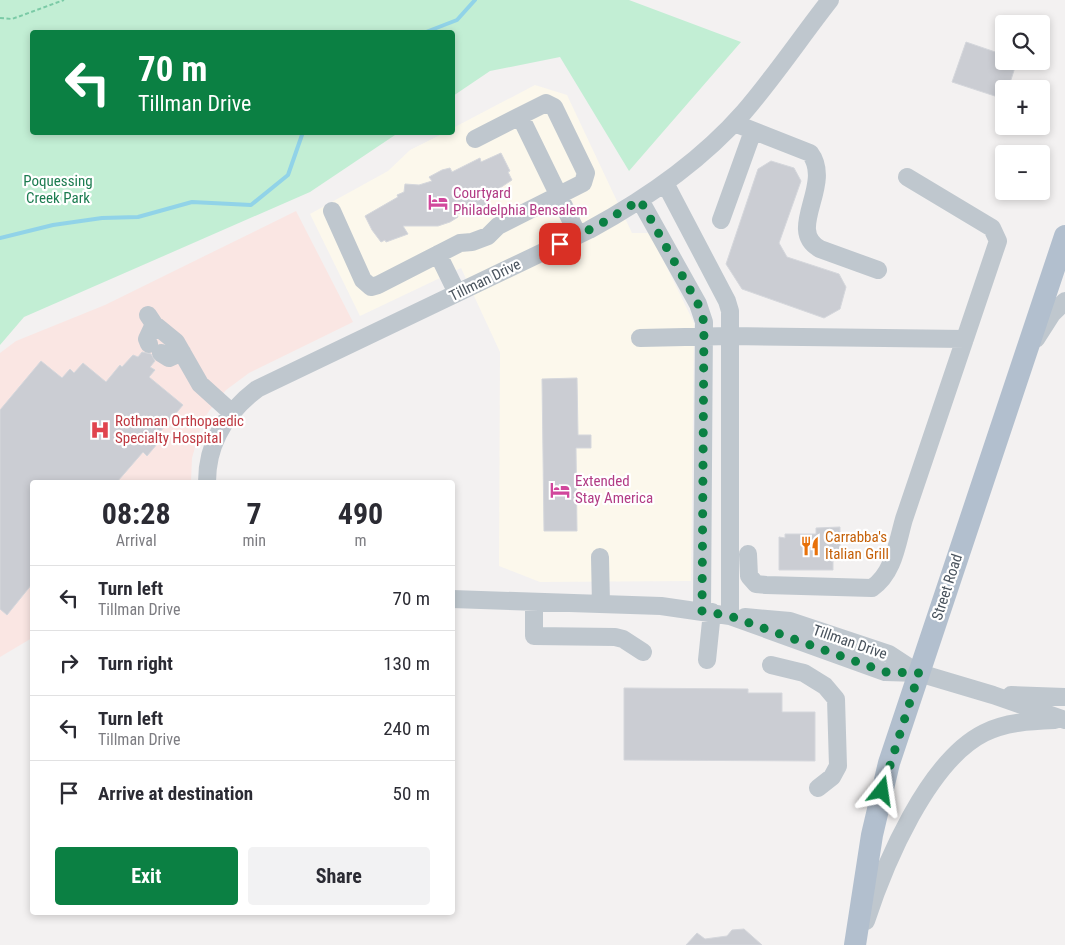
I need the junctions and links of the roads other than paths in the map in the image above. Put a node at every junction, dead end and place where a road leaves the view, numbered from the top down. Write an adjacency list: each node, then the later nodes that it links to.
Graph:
1 (830, 0): 3 (street, Tillman Drive)
2 (520, 116): 5 (street); 8 (street); 8 (street)
3 (734, 123): 4 (street); 7 (street, Tillman Drive)
4 (753, 131): 11 (street); 18 (street)
5 (475, 139)
6 (907, 177): 24 (street)
7 (665, 183): 9 (street, Tillman Drive); 14 (street)
8 (559, 196): 12 (street); 15 (street)
9 (640, 200): 12 (street, Tillman Drive); 16 (street)
10 (332, 211): 15 (street)
11 (721, 220)
12 (578, 235): 19 (street, Tillman Drive)
13 (1065, 236): 17 (main road, Street Road)
14 (695, 241): 16 (street); 21 (street)
15 (438, 254): 19 (street)
16 (671, 255): 22 (street)
17 (1063, 259): 26 (main road, Street Road)
18 (878, 270)
19 (457, 293): 27 (street, Tillman Drive)
20 (1065, 301): 26 (street)
21 (730, 336): 22 (street); 24 (street); 30 (street)
22 (706, 337): 23 (street); 29 (street)
23 (640, 338)
24 (965, 339): 30 (street)
25 (182, 352): 25 (street); 27 (street)
26 (1025, 356): 40 (main road, Street Road)
27 (231, 412): 28 (street, Tillman Drive)
28 (207, 480)
29 (702, 554): 30 (street); 35 (street)
30 (738, 554): 36 (street)
31 (600, 557): 34 (street)
32 (455, 599): 33 (street, Tillman Drive)
33 (534, 602): 34 (street, Tillman Drive); 37 (street)
34 (601, 604): 35 (street, Tillman Drive)
35 (707, 612): 36 (street, Tillman Drive); 38 (street)
36 (730, 616): 40 (street, Tillman Drive)
37 (644, 652)
38 (707, 660)
39 (771, 665): 44 (street)
40 (919, 673): 41 (street, Tillman Drive); 45 (main road, Street Road)
41 (993, 694): 42 (street); 43 (street)
42 (1065, 697)
43 (1065, 720): 46 (street)
44 (818, 788)
45 (855, 945)
46 (859, 945)

